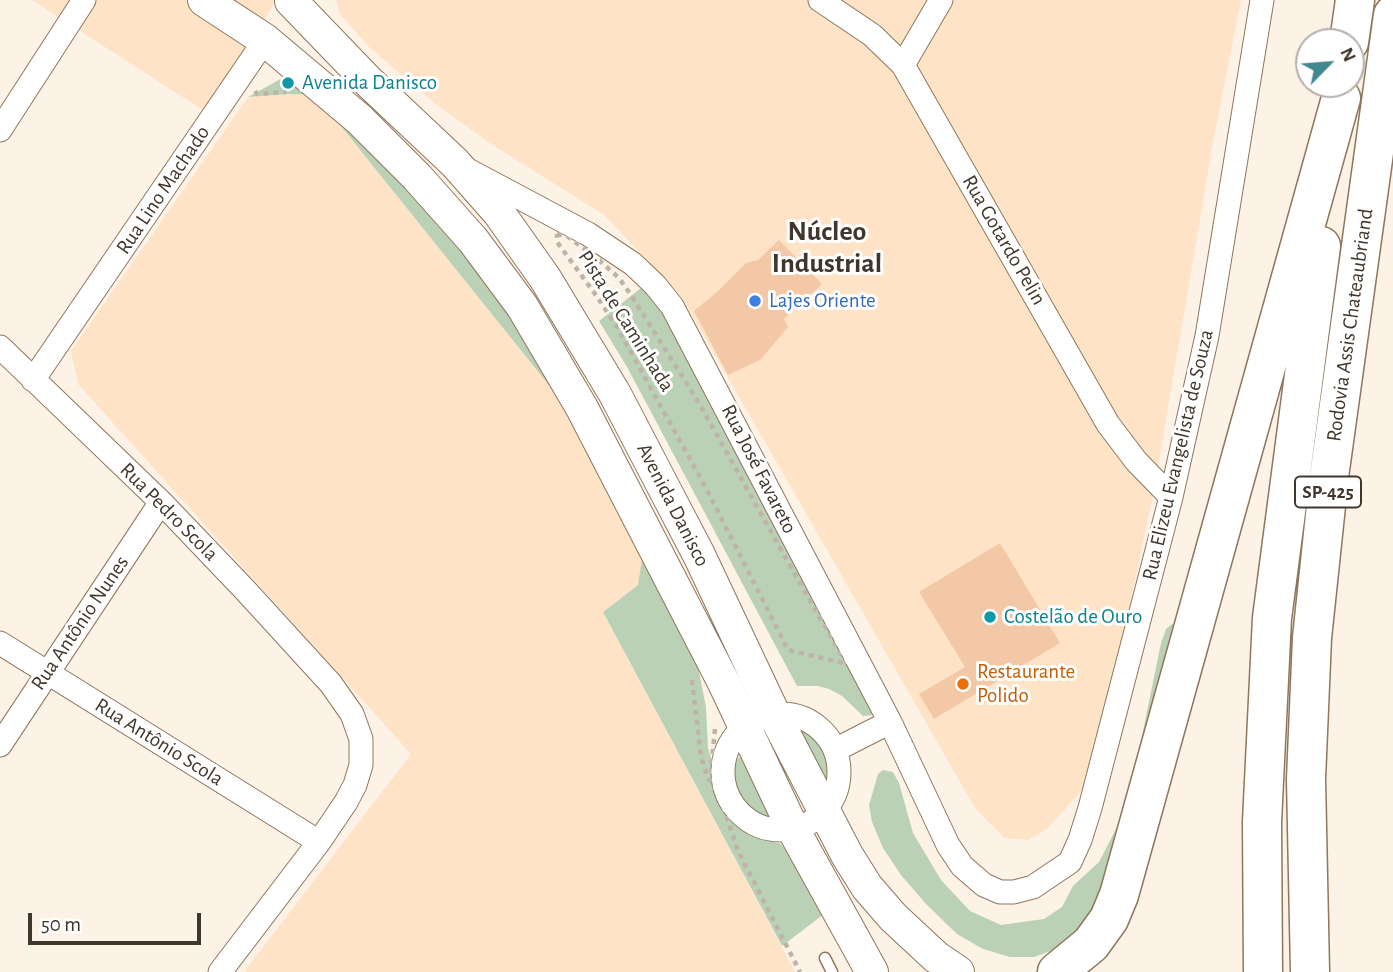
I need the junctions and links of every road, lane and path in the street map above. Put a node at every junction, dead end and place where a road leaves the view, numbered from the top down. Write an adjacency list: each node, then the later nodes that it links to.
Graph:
1 (84, 0): 16 (street)
2 (204, 0): 10 (main road, Avenida Danisco)
3 (820, 0): 11 (street, Rua Gotardo Pelin)
4 (941, 0): 11 (street)
5 (1262, 0): 20 (street, Rua Elizeu Evangelista de Souza)
6 (1355, 0): 9 (highway)
7 (291, 1): 10 (main road, Rua Lino Machado); 17 (main road, Avenida Danisco)
8 (1393, 15): 44 (highway, Rodovia Assis Chateaubriand / SP-425)
9 (1351, 28)
10 (265, 40): 19 (street, Rua Lino Machado); 28 (main road, Avenida Danisco)
11 (903, 65): 20 (street, Rua Gotardo Pelin)
12 (257, 89): 13 (path)
13 (298, 92)
14 (1340, 98): 42 (highway)
15 (1341, 98): 43 (highway, Rodovia Assis Chateaubriand / SP-425)
16 (0, 130)
17 (456, 163): 26 (main road, Avenida Danisco); 27 (street, Rua José Favareto)
18 (0, 347): 19 (street, Rua Pedro Scola)
19 (33, 380): 21 (street, Rua Pedro Scola)
20 (1171, 497): 35 (street, Rua Elizeu Evangelista de Souza)
21 (161, 502): 24 (street, Rua Antônio Nunes); 34 (street, Rua Pedro Scola)
22 (0, 643): 24 (street, Rua Antônio Scola)
23 (847, 664): 23 (path, Pista de Caminhada)
24 (47, 672): 29 (street, Rua Antônio Nunes); 34 (street, Rua Antônio Scola)
25 (691, 672): 31 (path)
26 (774, 714): 28 (street); 30 (street); 32 (main road, Avenida Danisco)
27 (890, 722): 30 (street); 35 (street, Rua José Favareto)
28 (730, 723): 31 (path); 33 (main road, Avenida Danisco); 33 (street)
29 (0, 745)
30 (835, 750): 32 (street)
31 (719, 796): 38 (path)
32 (824, 812): 33 (street); 41 (main road, Avenida Danisco)
33 (793, 829): 40 (main road, Avenida Danisco)
34 (319, 842): 37 (street, Rua Pedro Scola)
35 (962, 866)
36 (825, 958): 39 (lane)
37 (220, 972)
38 (800, 972)
39 (832, 972)
40 (872, 972)
41 (958, 972)
42 (1056, 972)
43 (1264, 972)
44 (1310, 972)

